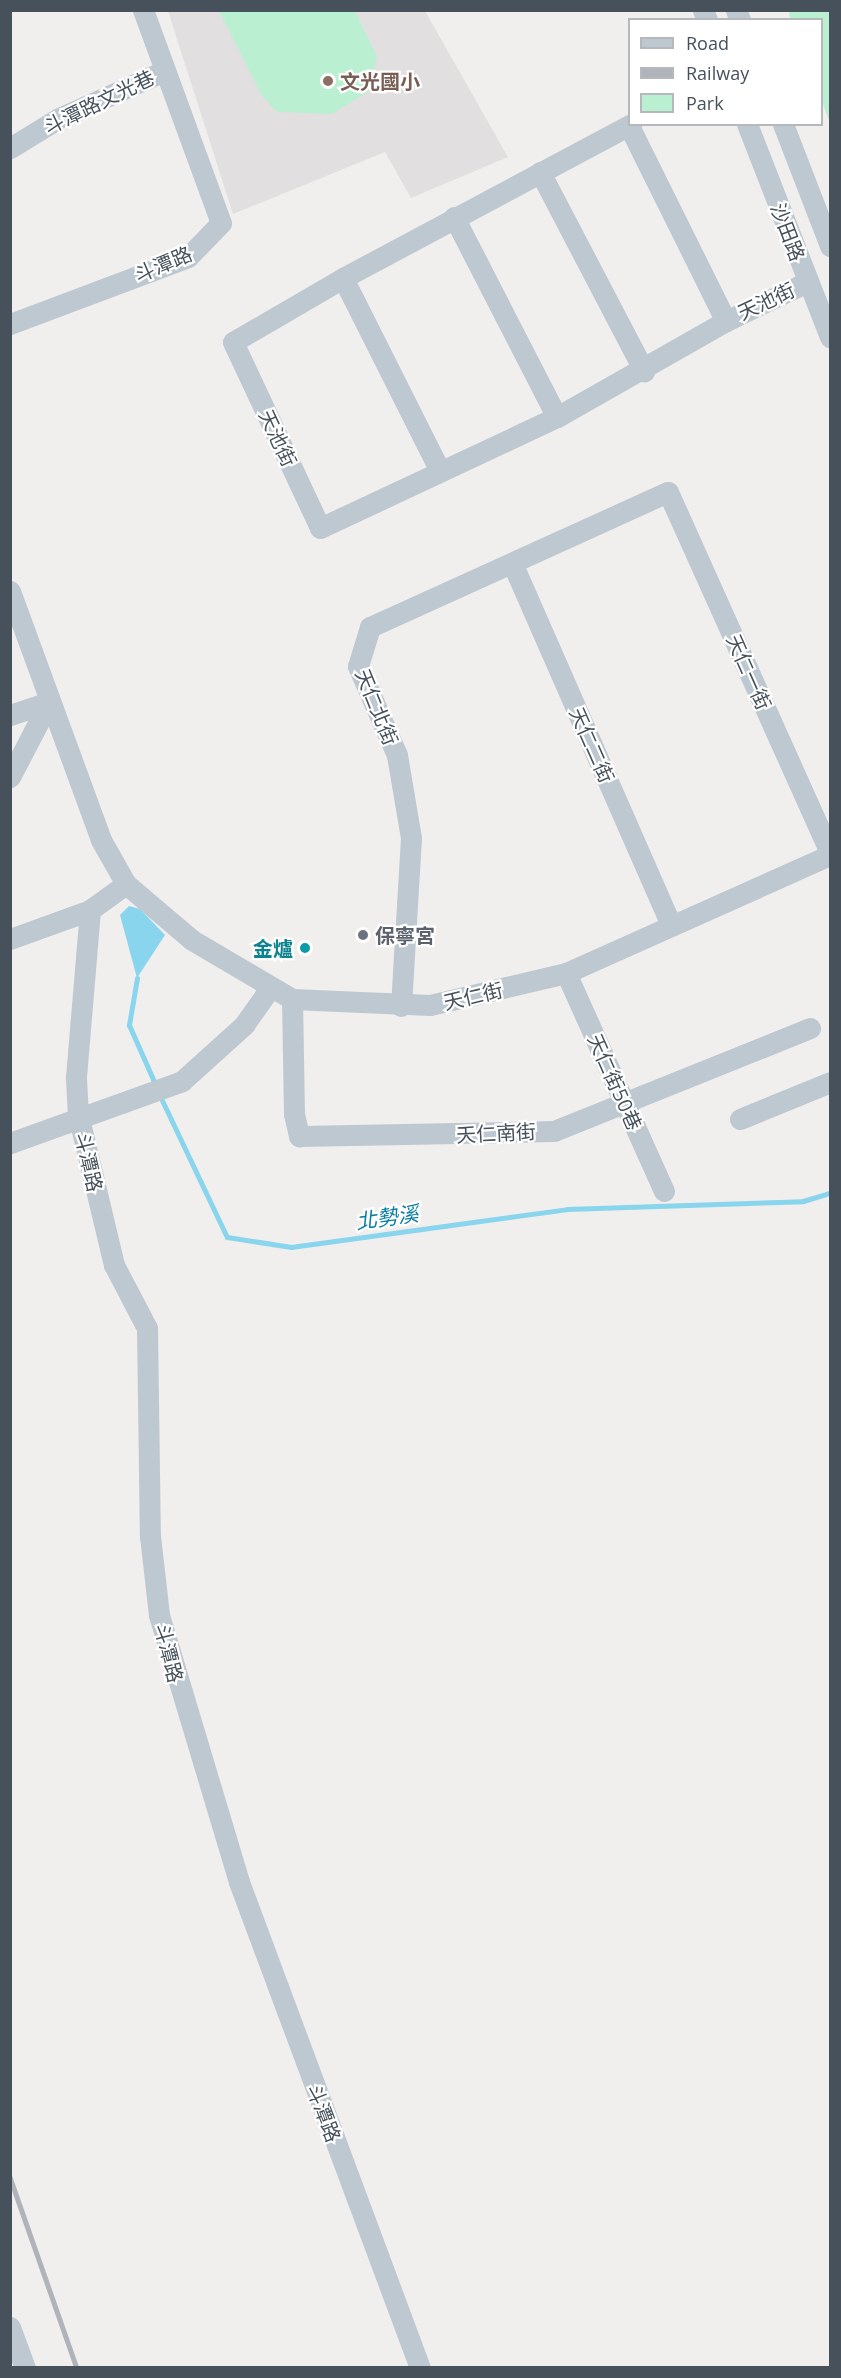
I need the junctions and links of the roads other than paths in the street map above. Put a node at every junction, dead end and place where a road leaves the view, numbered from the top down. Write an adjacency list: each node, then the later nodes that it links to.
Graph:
1 (143, 10): 2 (street, 斗潭路文光巷)
2 (162, 72): 7 (street, 斗潭路文光巷); 14 (street, 斗潭路)
3 (628, 126): 8 (street, 天池街)
4 (630, 126): 13 (street, 天池街)
5 (748, 126): 12 (street, 沙田路)
6 (784, 126): 10 (street, 沙田路)
7 (10, 148)
8 (540, 172): 9 (street, 天池街); 16 (street)
9 (454, 217): 11 (street, 天池街); 17 (street)
10 (831, 246)
11 (343, 279): 18 (street); 18 (street, 天池街)
12 (807, 282): 13 (street, 天池街); 15 (street, 沙田路)
13 (726, 321): 16 (street, 天池街)
14 (10, 324)
15 (831, 338)
16 (644, 370): 17 (street, 天池街)
17 (557, 417): 18 (street, 天池街)
18 (440, 471)
19 (668, 492): 20 (street, 天仁北街); 25 (street, 天仁一街)
20 (513, 565): 28 (street, 天仁二街); 33 (street, 天仁北街)
21 (10, 591): 22 (street)
22 (49, 702): 23 (street); 24 (street); 26 (street)
23 (10, 715)
24 (10, 777)
25 (831, 854): 28 (street, 天仁街)
26 (126, 884): 27 (street); 31 (street, 天仁街)
27 (90, 910): 29 (street); 37 (street, 斗潭路)
28 (671, 924): 30 (street, 天仁街)
29 (10, 939)
30 (566, 973): 33 (street, 天仁街); 36 (street, 天仁街50巷)
31 (270, 988): 32 (street, 天仁街); 37 (street)
32 (292, 999): 33 (street, 天仁街); 36 (street, 天仁南街)
33 (401, 1006)
34 (810, 1028): 36 (street, 天仁南街)
35 (831, 1082): 38 (street)
36 (626, 1105): 40 (street, 天仁街50巷)
37 (78, 1114): 39 (street); 43 (street, 斗潭路)
38 (740, 1119)
39 (10, 1143)
40 (664, 1191)
41 (10, 2327): 42 (street)
42 (25, 2367)
43 (420, 2367)

